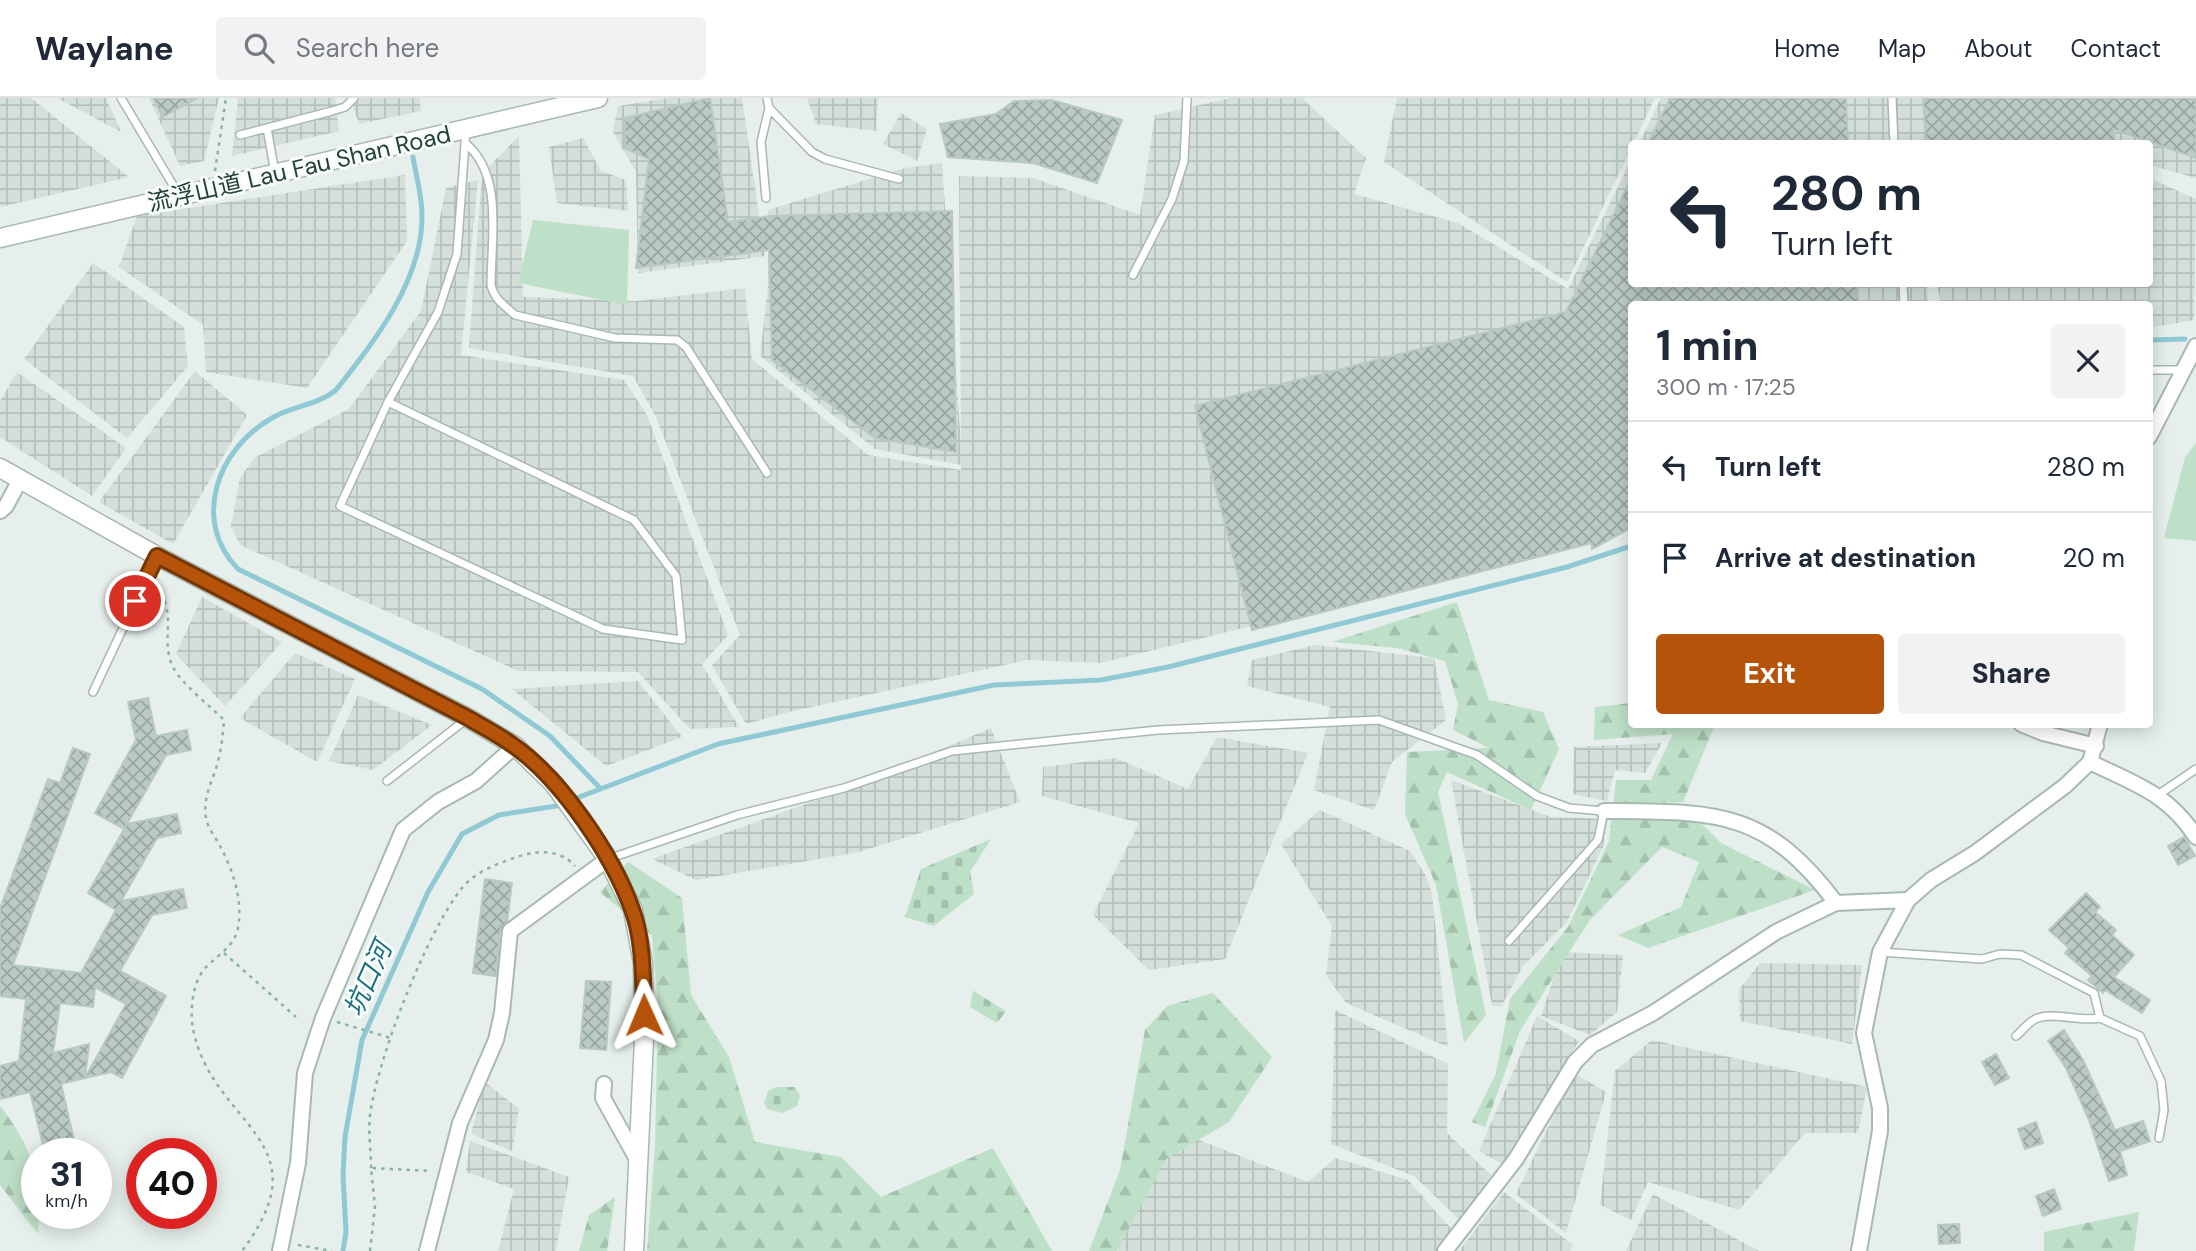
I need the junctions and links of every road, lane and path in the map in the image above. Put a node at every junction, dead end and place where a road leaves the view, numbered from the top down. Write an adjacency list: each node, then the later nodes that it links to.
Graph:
1 (121, 98): 16 (lane)
2 (226, 98): 15 (path)
3 (354, 98): 9 (lane)
4 (596, 98): 11 (street, 流浮山道 Lau Fau Shan Road)
5 (767, 98): 8 (lane)
6 (1187, 98): 19 (lane)
7 (1892, 98): 12 (lane)
8 (769, 108): 14 (lane); 17 (lane)
9 (267, 128): 10 (lane); 13 (lane)
10 (240, 135)
11 (466, 136): 13 (street, 流浮山道 Lau Fau Shan Road); 23 (lane); 26 (lane)
12 (1894, 140)
13 (275, 174): 15 (street, 流浮山道 Lau Fau Shan Road)
14 (899, 179)
15 (212, 188): 16 (street, 流浮山道 Lau Fau Shan Road)
16 (179, 196): 18 (street, 流浮山道 Lau Fau Shan Road)
17 (766, 198)
18 (0, 237)
19 (1133, 275)
20 (2196, 346): 22 (street)
21 (2153, 370): 22 (lane)
22 (2183, 370): 24 (street)
23 (388, 402): 23 (lane)
24 (2153, 428)
25 (0, 468): 27 (street)
26 (767, 474)
27 (20, 478): 28 (street); 29 (street)
28 (0, 511)
29 (157, 556): 30 (lane); 32 (street)
30 (146, 578): 31 (lane); 49 (path)
31 (93, 692)
32 (468, 718): 35 (street); 39 (lane)
33 (2031, 728): 36 (street)
34 (2099, 728): 36 (street)
35 (514, 746): 43 (street); 60 (street)
36 (2096, 746): 37 (street)
37 (2090, 761): 40 (street); 45 (street)
38 (2196, 769): 40 (lane)
39 (387, 781)
40 (2158, 795): 42 (street)
41 (1604, 811): 43 (lane); 46 (street); 47 (lane)
42 (2196, 837)
43 (608, 859): 44 (street); 57 (street)
44 (583, 876): 54 (path); 59 (street)
45 (1908, 900): 46 (street); 48 (street)
46 (1836, 902): 66 (street)
47 (1509, 941)
48 (1880, 952): 51 (lane); 67 (street)
49 (224, 953): 50 (path); 61 (path)
50 (296, 1017)
51 (2100, 1018): 53 (lane); 56 (lane)
52 (329, 1019): 54 (path)
53 (2016, 1036)
54 (391, 1038): 58 (path)
55 (604, 1084): 57 (street)
56 (2159, 1138)
57 (639, 1163): 65 (street)
58 (371, 1168): 59 (path); 63 (path)
59 (446, 1171): 64 (street)
60 (285, 1248): 62 (path)
61 (242, 1251)
62 (332, 1251)
63 (370, 1251)
64 (427, 1251)
65 (634, 1251)
66 (1445, 1251)
67 (1860, 1251)

